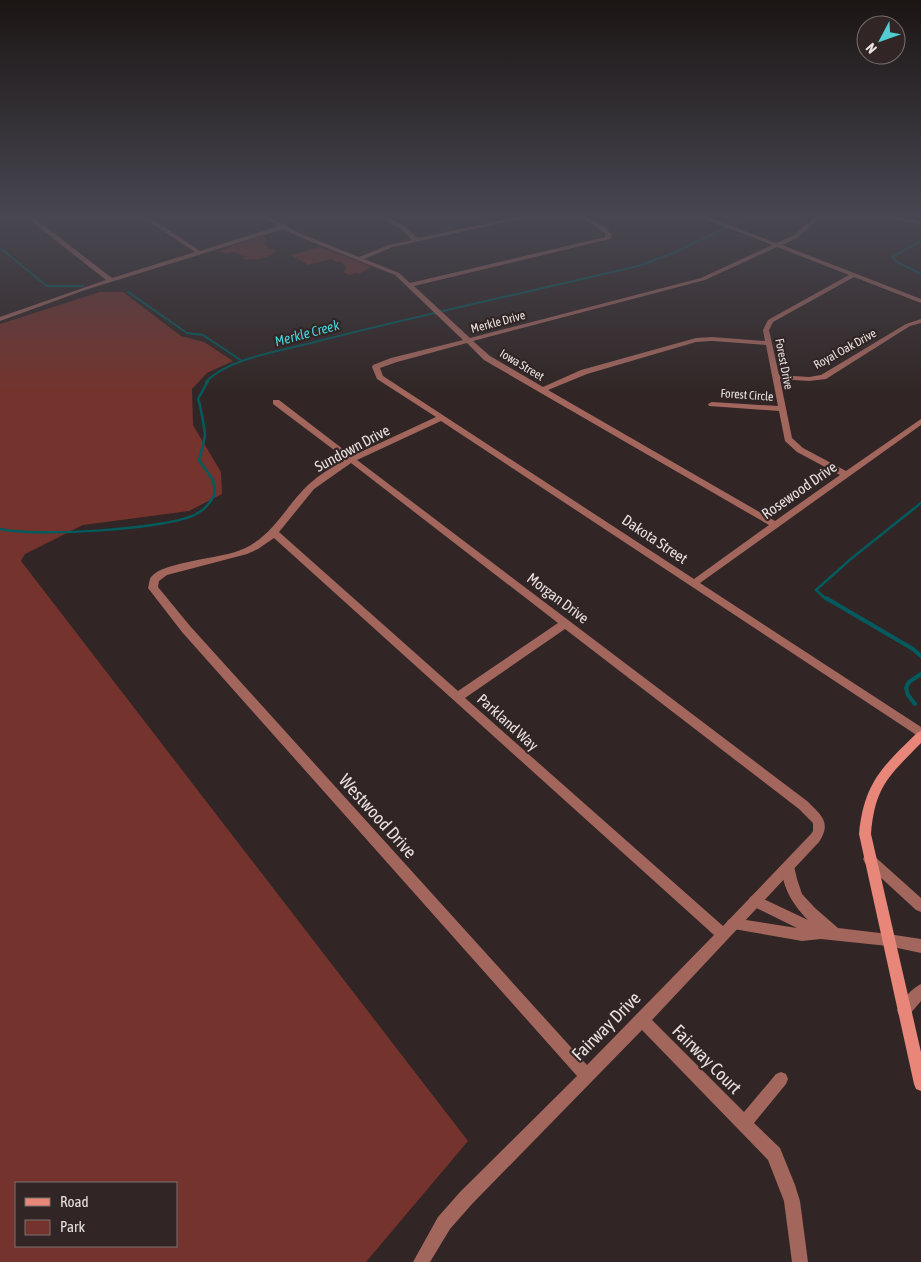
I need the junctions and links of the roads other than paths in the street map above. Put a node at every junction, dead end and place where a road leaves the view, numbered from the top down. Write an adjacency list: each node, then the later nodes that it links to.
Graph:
1 (105, 276): 8 (street)
2 (124, 276): 8 (street)
3 (398, 276): 9 (street, Iowa Street)
4 (448, 276): 9 (street)
5 (710, 276): 13 (street, Merkle Drive)
6 (852, 276): 14 (street, Forest Drive)
7 (856, 276): 10 (street)
8 (110, 280): 11 (street)
9 (410, 285): 13 (street, Iowa Street)
10 (921, 301)
11 (2, 316)
12 (921, 321): 16 (street, Royal Oak Drive)
13 (468, 341): 15 (street, Merkle Drive); 17 (street, Iowa Street)
14 (769, 343): 16 (street, Forest Drive); 17 (street)
15 (376, 367): 21 (street, Dakota Street)
16 (776, 377): 20 (street, Forest Drive)
17 (542, 390): 25 (street, Iowa Street)
18 (276, 402): 23 (street, Morgan Drive)
19 (712, 404): 20 (street, Forest Circle)
20 (781, 409): 24 (street, Forest Drive)
21 (442, 417): 23 (street, Sundown Drive); 28 (street, Dakota Street)
22 (921, 421): 24 (street, Rosewood Drive)
23 (352, 461): 26 (street, Sundown Drive); 29 (street, Morgan Drive)
24 (847, 475): 25 (street, Rosewood Drive)
25 (775, 525): 28 (street, Rosewood Drive)
26 (274, 533): 27 (street, Sundown Drive); 30 (street, Parkland Way)
27 (155, 579): 46 (street, Westwood Drive)
28 (694, 583): 31 (street, Dakota Street)
29 (566, 623): 30 (street); 32 (street, Morgan Drive)
30 (458, 697): 39 (street, Parkland Way)
31 (921, 735): 33 (main road)
32 (819, 821): 34 (street, Fairway Drive)
33 (869, 859): 36 (street); 41 (main road)
34 (789, 866): 35 (street, Fairway Drive); 40 (street)
35 (755, 901): 37 (street, Fairway Drive); 38 (street)
36 (921, 906)
37 (733, 924): 38 (street); 39 (street, Fairway Drive)
38 (821, 933): 40 (street)
39 (722, 934): 45 (street, Fairway Drive)
40 (836, 935): 41 (street)
41 (888, 940): 42 (street); 44 (main road)
42 (921, 946)
43 (921, 991): 44 (street)
44 (904, 1010): 48 (main road)
45 (642, 1020): 46 (street, Fairway Drive); 49 (street, Fairway Court)
46 (586, 1075): 50 (street, Fairway Drive)
47 (781, 1079): 49 (street)
48 (921, 1084)
49 (744, 1124): 51 (street, Fairway Court)
50 (421, 1262)
51 (800, 1262)

